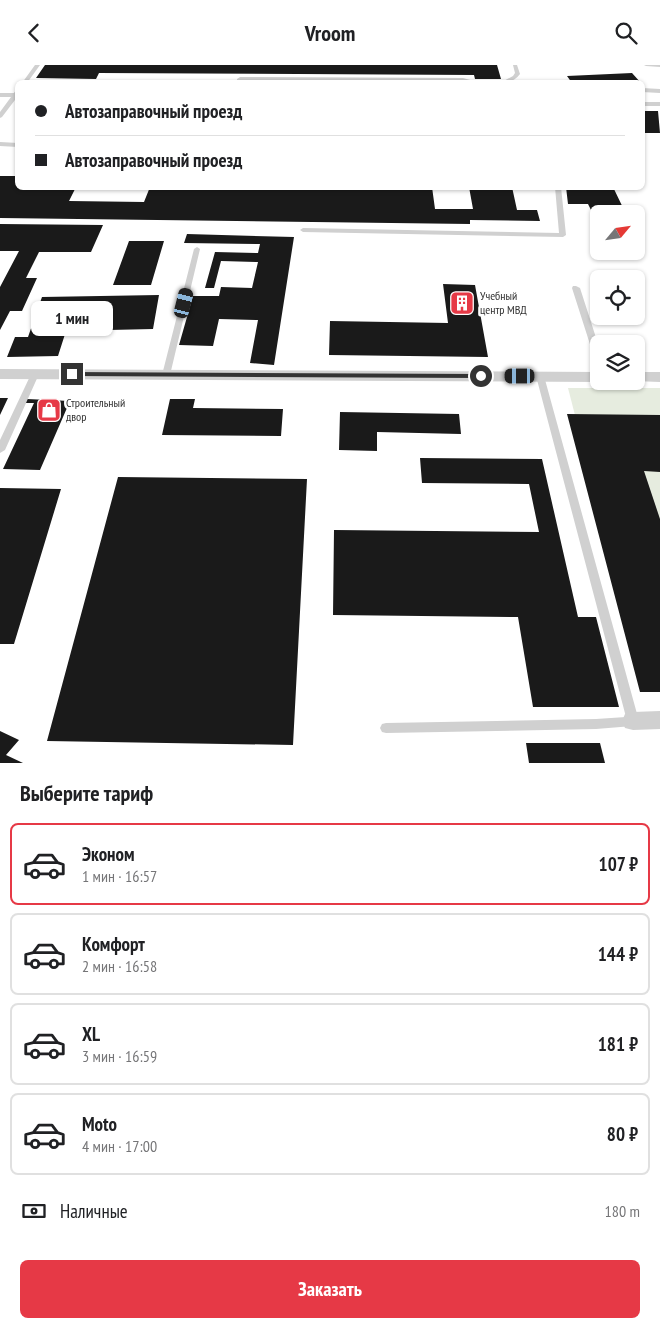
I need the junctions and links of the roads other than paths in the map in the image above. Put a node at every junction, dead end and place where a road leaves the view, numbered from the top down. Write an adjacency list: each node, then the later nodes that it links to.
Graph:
1 (38, 65): 5 (lane)
2 (515, 65): 8 (lane)
3 (646, 65): 4 (lane)
4 (660, 66)
5 (26, 80)
6 (240, 80): 7 (lane)
7 (352, 80)
8 (508, 80)
9 (645, 90): 10 (lane)
10 (660, 91)
11 (15, 94): 12 (lane)
12 (0, 95)
13 (15, 95): 16 (lane)
14 (645, 104): 15 (lane)
15 (660, 104)
16 (0, 116)
17 (0, 144): 18 (lane)
18 (15, 145)
19 (558, 190): 20 (lane)
20 (302, 230)
21 (197, 249): 26 (lane)
22 (576, 288): 23 (lane)
23 (591, 335)
24 (0, 374): 25 (street)
25 (35, 374): 26 (street); 31 (lane)
26 (166, 375): 27 (street)
27 (540, 376): 28 (street); 33 (lane)
28 (590, 377)
29 (645, 377): 30 (street)
30 (660, 377)
31 (1, 444)
32 (660, 720): 33 (street)
33 (634, 721): 34 (lane)
34 (386, 728)

